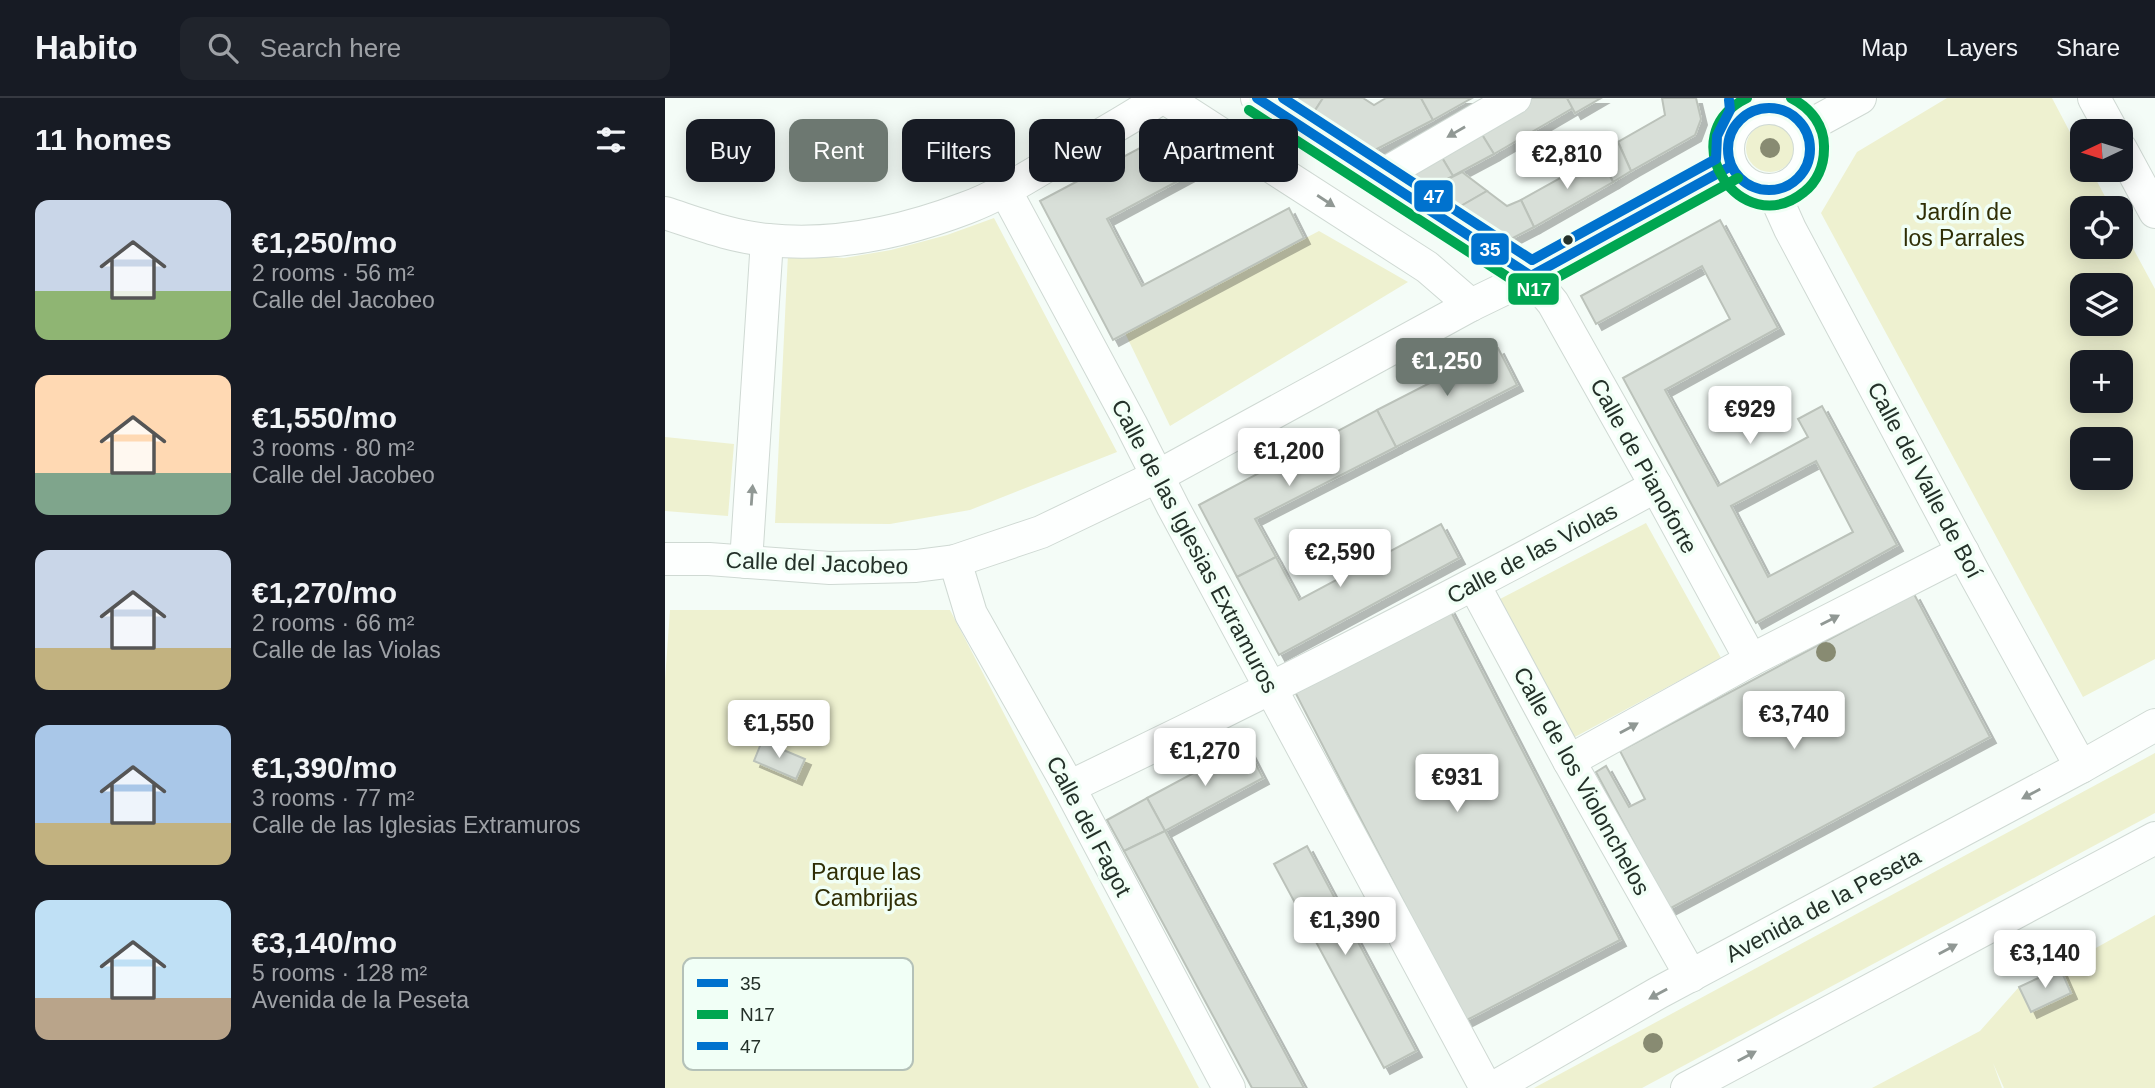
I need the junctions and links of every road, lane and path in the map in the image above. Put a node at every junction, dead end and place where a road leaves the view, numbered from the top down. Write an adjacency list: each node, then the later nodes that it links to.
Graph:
1 (1163, 98): 12 (street); 18 (street, one-way to 18)
2 (1257, 98): 11 (street, Calle de Pianoforte)
3 (1515, 98): 11 (street, one-way to 11)
4 (1860, 98): 8 (street)
5 (2094, 98): 7 (street)
6 (1744, 107): 8 (street); 9 (street)
7 (2105, 119)
8 (1805, 128): 13 (street)
9 (1731, 166): 13 (street); 17 (street, Calle del Jacobeo)
10 (2133, 171): 14 (street)
11 (1379, 177): 17 (street, Calle de Pianoforte)
12 (1005, 190): 16 (street); 19 (street, Calle de las Iglesias Extramuros)
13 (1773, 191): 21 (street, Calle del Valle de Boí)
14 (2155, 212)
15 (665, 213): 16 (street)
16 (767, 240): 24 (street, one-way to 16)
17 (1531, 276): 18 (street, Calle del Jacobeo); 20 (street, Calle de Pianoforte)
18 (1471, 304): 19 (street, Calle del Jacobeo)
19 (1158, 476): 23 (street, Calle del Jacobeo); 27 (street, Calle de las Iglesias Extramuros)
20 (1656, 486): 25 (street, Calle de las Violas); 26 (street, Calle de Pianoforte)
21 (1963, 552): 26 (street, one-way to 21); 30 (street, Calle del Valle de Boí)
22 (665, 559): 24 (street, Calle del Jacobeo)
23 (955, 561): 24 (street, Calle del Jacobeo); 31 (street, Calle del Fagot)
24 (746, 562)
25 (1474, 585): 27 (street, Calle de las Violas); 29 (street, Calle de los Violonchelos)
26 (1751, 660): 29 (street, one-way to 26)
27 (1271, 690): 31 (street, Calle de las Violas); 35 (street, Calle de las Iglesias Extramuros)
28 (2155, 725): 30 (street, Avenida de la Peseta)
29 (1569, 761): 33 (street, Calle de los Violonchelos)
30 (2081, 767): 33 (street, Avenida de la Peseta, one-way to 33)
31 (1069, 787): 34 (street, Calle del Fagot)
32 (2155, 838): 37 (street, one-way to 32)
33 (1691, 976): 36 (street, Avenida de la Peseta, one-way to 36)
34 (1229, 1088)
35 (1486, 1088)
36 (1493, 1088)
37 (1687, 1088)

